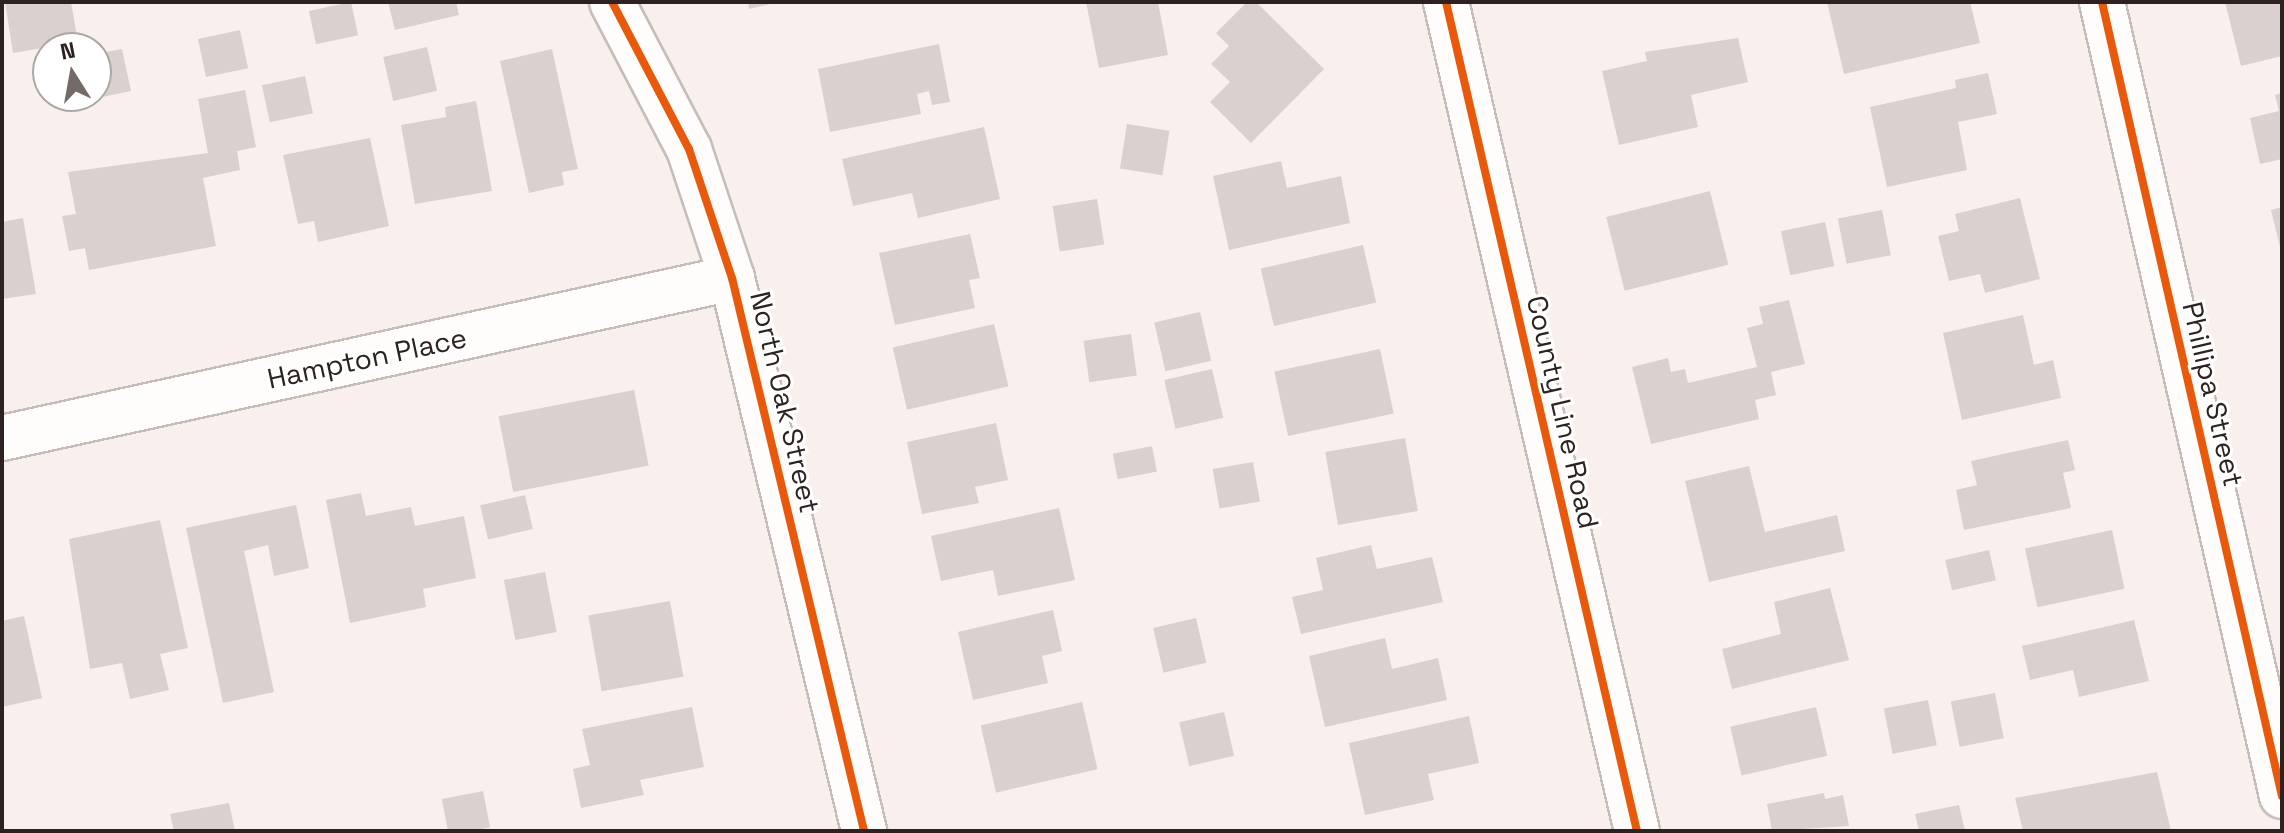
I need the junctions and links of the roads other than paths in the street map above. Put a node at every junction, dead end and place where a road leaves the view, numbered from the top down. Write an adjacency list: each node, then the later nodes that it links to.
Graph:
1 (612, 2): 4 (street, North Oak Street)
2 (1446, 2): 8 (street, County Line Road)
3 (2102, 2): 6 (street, Phillipa Street)
4 (732, 278): 5 (street, Hampton Place); 7 (street, North Oak Street)
5 (2, 438)
6 (2282, 796)
7 (864, 831)
8 (1637, 831)

